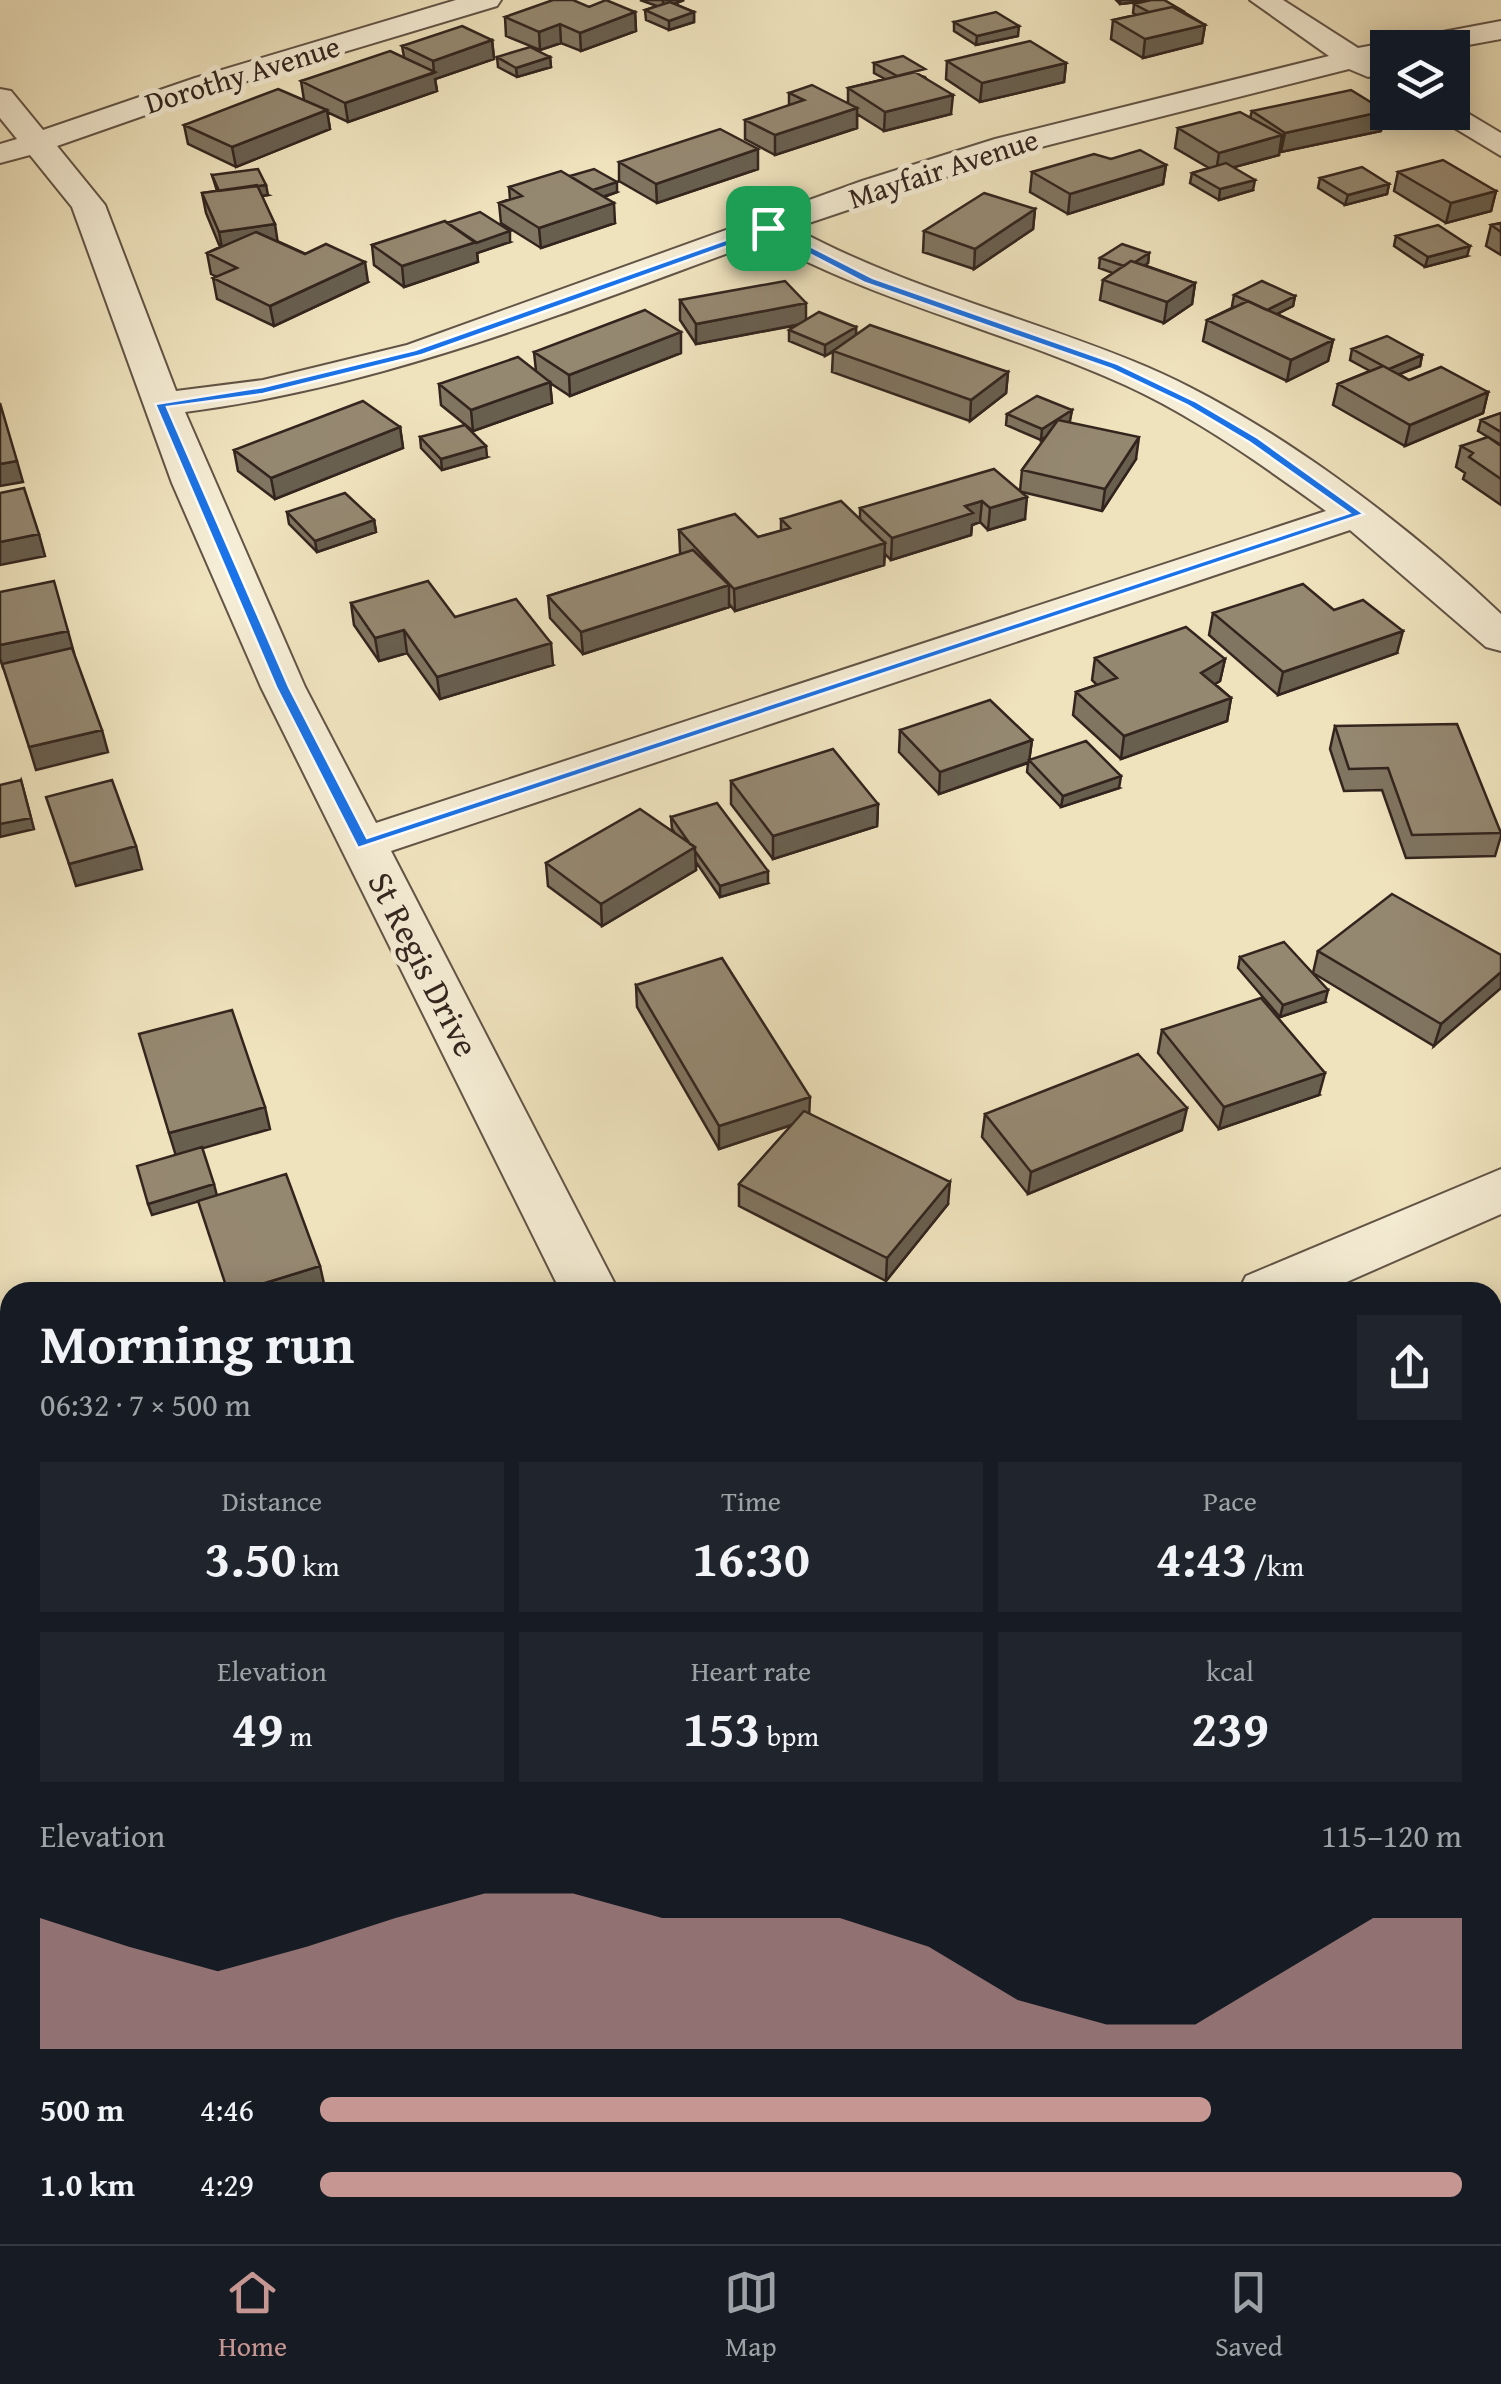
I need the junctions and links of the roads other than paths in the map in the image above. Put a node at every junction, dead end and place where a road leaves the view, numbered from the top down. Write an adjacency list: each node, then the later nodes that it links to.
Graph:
1 (487, 0): 11 (street, Dorothy Avenue)
2 (1264, 0): 6 (street)
3 (1501, 30): 4 (street)
4 (1470, 36)
5 (1370, 53): 6 (street, Mayfair Avenue)
6 (1350, 57): 7 (street); 12 (street, Mayfair Avenue)
7 (1370, 69)
8 (0, 98): 11 (street, St Regis Drive)
9 (1470, 128): 10 (street)
10 (1501, 146)
11 (18, 149): 13 (street, St Regis Drive)
12 (768, 228): 13 (street, Mayfair Avenue); 14 (street)
13 (161, 404): 16 (street, St Regis Drive)
14 (1358, 514): 15 (street); 16 (street)
15 (1501, 638)
16 (363, 844): 18 (street, St Regis Drive)
17 (1501, 1190): 19 (street)
18 (585, 1282)
19 (1291, 1282)

